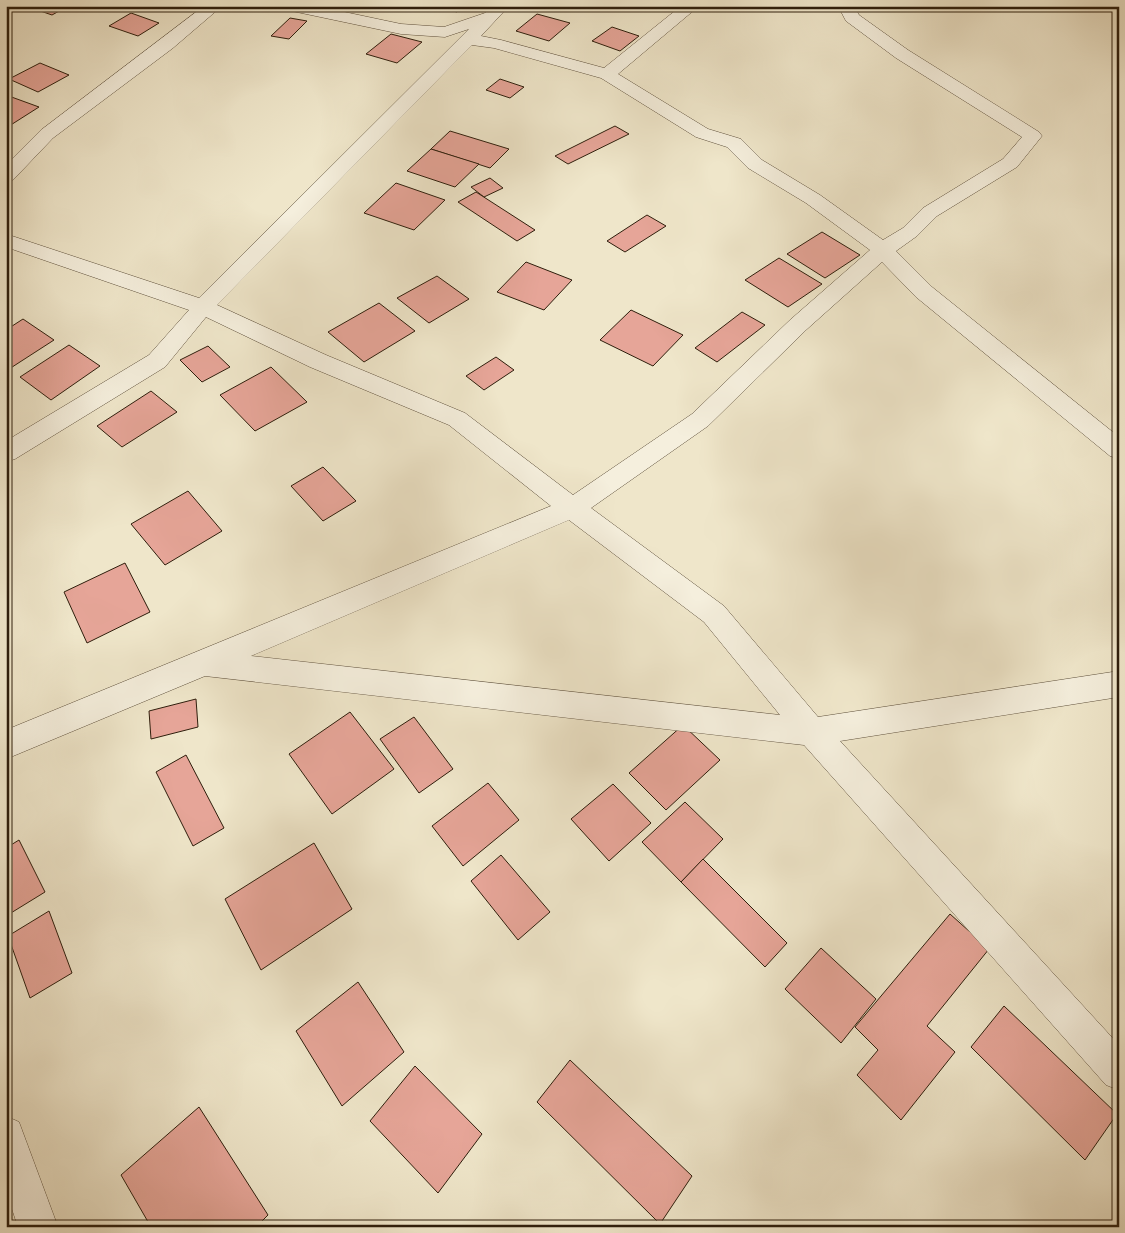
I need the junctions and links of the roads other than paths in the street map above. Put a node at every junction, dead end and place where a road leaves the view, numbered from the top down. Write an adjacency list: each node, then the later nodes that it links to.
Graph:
1 (214, 6): 8 (street)
2 (292, 6): 5 (street)
3 (691, 6): 7 (street)
4 (846, 6): 10 (street)
5 (496, 11): 6 (street)
6 (468, 39): 7 (street); 11 (street)
7 (607, 74): 10 (street)
8 (6, 176)
9 (6, 240): 11 (street)
10 (883, 250): 12 (street); 14 (street)
11 (204, 308): 13 (street); 14 (street)
12 (1119, 450)
13 (6, 453)
14 (572, 508): 15 (street); 17 (street)
15 (205, 664): 17 (street); 18 (street)
16 (1119, 684): 17 (street)
17 (812, 732): 19 (street)
18 (6, 745)
19 (1119, 1072)
20 (6, 1135): 21 (street)
21 (38, 1227)

